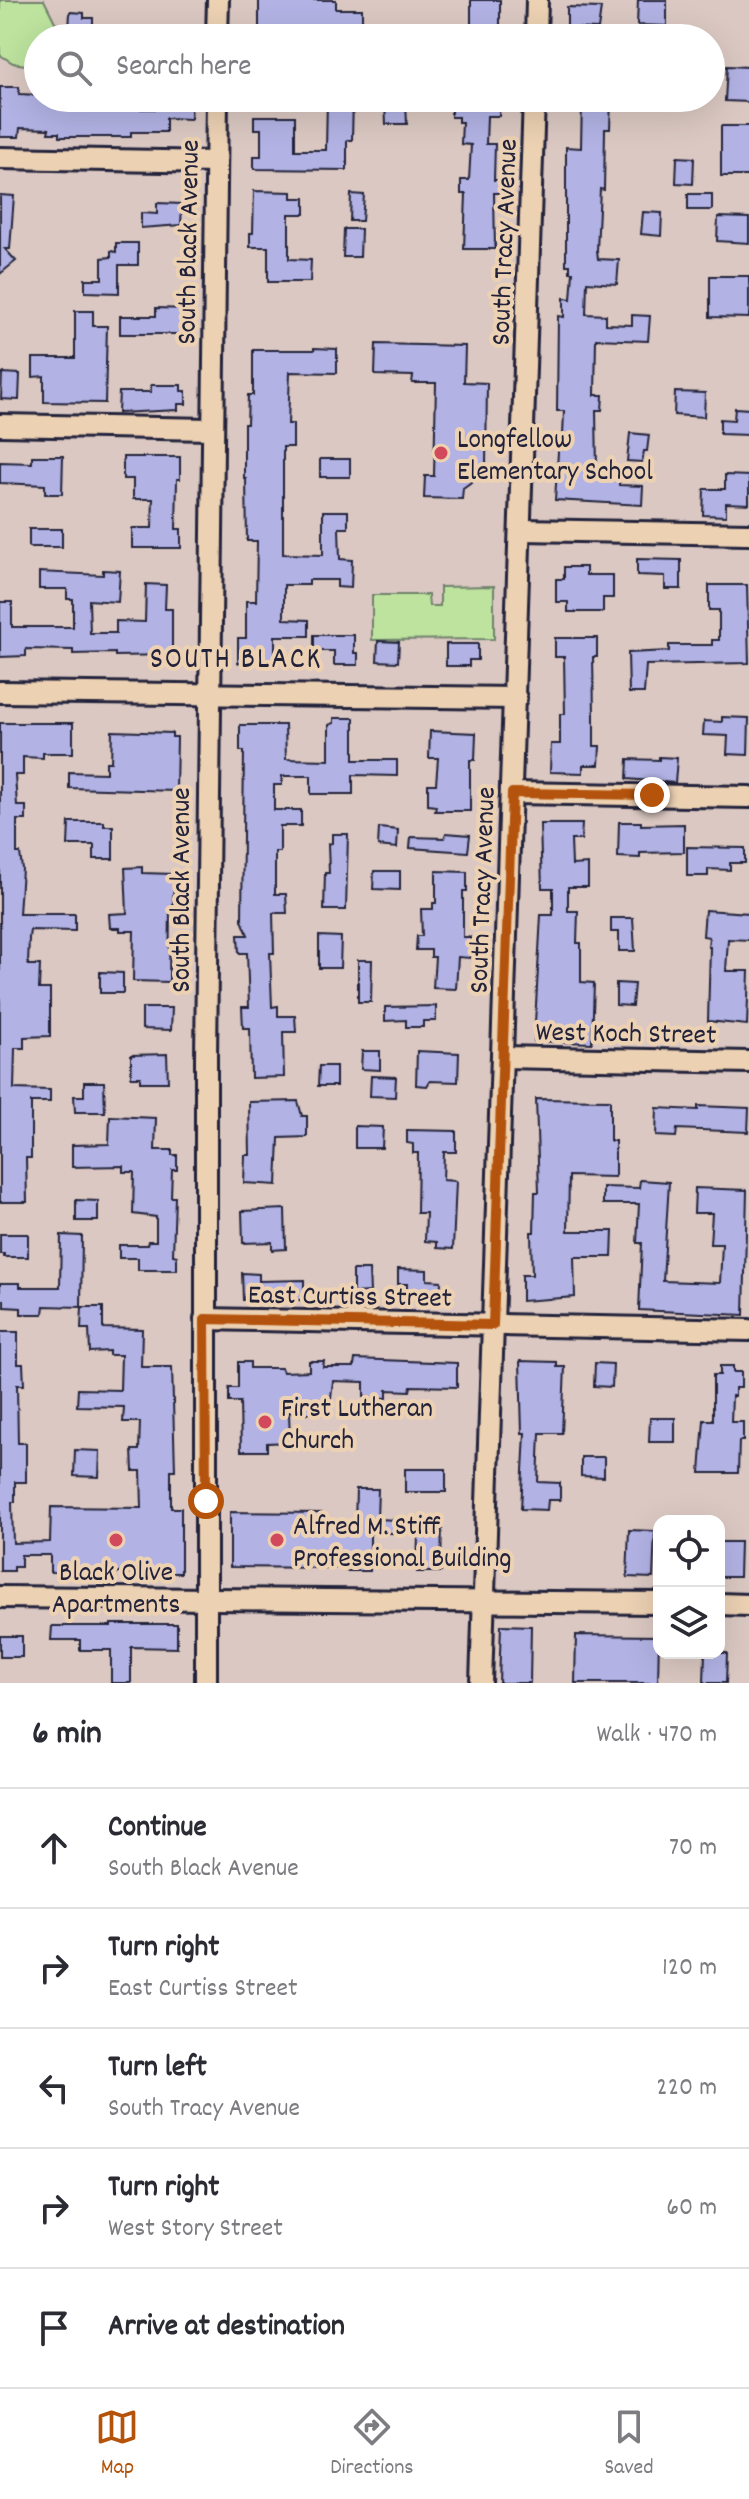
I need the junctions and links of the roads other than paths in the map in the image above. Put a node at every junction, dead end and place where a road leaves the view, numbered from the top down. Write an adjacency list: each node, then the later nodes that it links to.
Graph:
1 (218, 0): 3 (street)
2 (537, 0): 4 (street)
3 (217, 24)
4 (536, 24)
5 (217, 112): 8 (street, South Black Avenue)
6 (534, 112): 11 (street, South Tracy Avenue)
7 (0, 158): 8 (street)
8 (216, 162): 10 (street, South Black Avenue)
9 (0, 425): 10 (street)
10 (211, 429): 14 (street, South Black Avenue)
11 (522, 530): 12 (street); 15 (street, South Tracy Avenue)
12 (749, 534)
13 (0, 692): 14 (street)
14 (209, 694): 15 (street); 20 (street, South Black Avenue)
15 (516, 698): 16 (street, South Tracy Avenue)
16 (512, 793): 17 (street); 18 (street, South Tracy Avenue)
17 (749, 797)
18 (502, 1057): 19 (street, West Koch Street); 21 (street, South Tracy Avenue)
19 (749, 1062)
20 (205, 1319): 21 (street, East Curtiss Street); 24 (street, South Black Avenue)
21 (493, 1325): 22 (street, East Curtiss Street); 25 (street, South Tracy Avenue)
22 (749, 1330)
23 (0, 1597): 24 (street)
24 (207, 1598): 25 (street); 29 (street, South Black Avenue)
25 (483, 1600): 26 (street); 30 (street, South Tracy Avenue)
26 (653, 1603)
27 (725, 1604): 28 (street)
28 (749, 1605)
29 (206, 1683)
30 (481, 1683)

